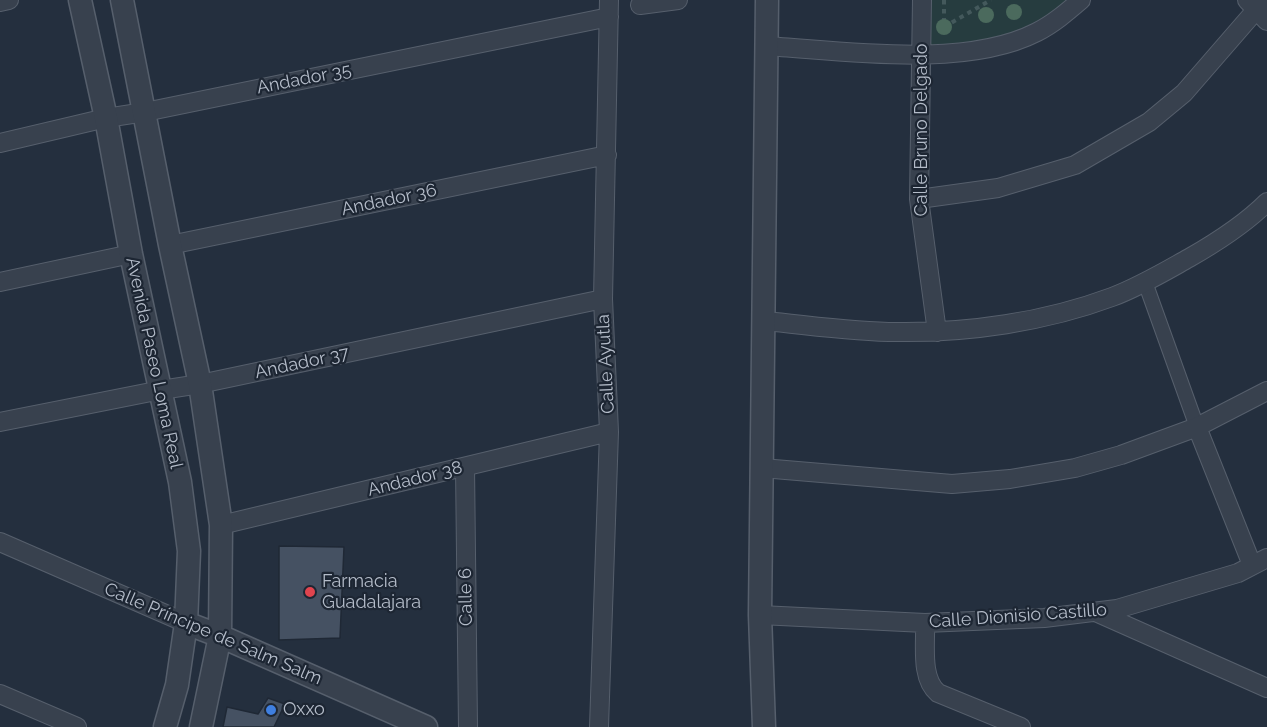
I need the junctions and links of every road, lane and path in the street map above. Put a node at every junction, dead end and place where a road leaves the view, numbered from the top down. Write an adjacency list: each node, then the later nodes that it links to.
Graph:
1 (9, 0): 11 (street)
2 (80, 0): 19 (street, Avenida Paseo Loma Real)
3 (122, 0): 18 (street, Avenida Paseo Loma Real)
4 (678, 0): 12 (street)
5 (767, 0): 16 (street)
6 (922, 0): 17 (street, Calle Bruno Delgado)
7 (944, 0): 13 (path)
8 (982, 0): 13 (path)
9 (991, 0): 13 (path)
10 (1081, 0): 17 (street)
11 (0, 2)
12 (640, 5)
13 (979, 6)
14 (1258, 8): 22 (street)
15 (609, 9): 18 (street, Andador 35); 21 (street, Calle Ayutla)
16 (766, 45): 17 (street); 29 (street)
17 (921, 56): 22 (street, Calle Bruno Delgado)
18 (145, 112): 19 (street, Andador 35); 24 (street, Avenida Paseo Loma Real)
19 (106, 118): 20 (street, Andador 35); 25 (street, Avenida Paseo Loma Real)
20 (0, 143)
21 (607, 155): 24 (street, Andador 36); 28 (street, Calle Ayutla)
22 (920, 199): 30 (street, Calle Bruno Delgado)
23 (1267, 202): 27 (street)
24 (170, 246): 31 (street, Avenida Paseo Loma Real)
25 (131, 254): 26 (street); 32 (street, Avenida Paseo Loma Real)
26 (0, 282)
27 (1145, 282): 30 (street); 35 (street)
28 (603, 299): 31 (street, Andador 37); 36 (street, Calle Ayutla)
29 (765, 321): 30 (street); 38 (street)
30 (937, 332)
31 (200, 384): 32 (street, Andador 37); 39 (street, Avenida Paseo Loma Real)
32 (161, 390): 34 (street, Andador 37); 44 (street, Avenida Paseo Loma Real)
33 (1267, 391): 35 (street)
34 (0, 422)
35 (1197, 427): 38 (street); 41 (street)
36 (609, 432): 37 (street, Andador 38); 54 (street, Calle Ayutla)
37 (465, 467): 39 (street, Andador 38); 53 (street, Calle 6)
38 (762, 468): 43 (street)
39 (221, 525): 46 (street, Avenida Paseo Loma Real)
40 (0, 542): 44 (street, Calle Príncipe de Salm Salm)
41 (1260, 562): 42 (street, Calle Dionisio Castillo)
42 (1098, 613): 45 (street, Calle Dionisio Castillo); 47 (street)
43 (760, 615): 45 (street, Calle Dionisio Castillo); 55 (street)
44 (186, 623): 46 (street, Calle Príncipe de Salm Salm); 50 (street, Avenida Paseo Loma Real)
45 (925, 623): 56 (street)
46 (220, 636): 51 (street, Avenida Paseo Loma Real); 52 (street, Calle Príncipe de Salm Salm)
47 (1267, 688)
48 (0, 694): 49 (street)
49 (77, 727)
50 (165, 727)
51 (201, 727)
52 (426, 727)
53 (468, 727)
54 (599, 727)
55 (764, 727)
56 (1021, 727)

